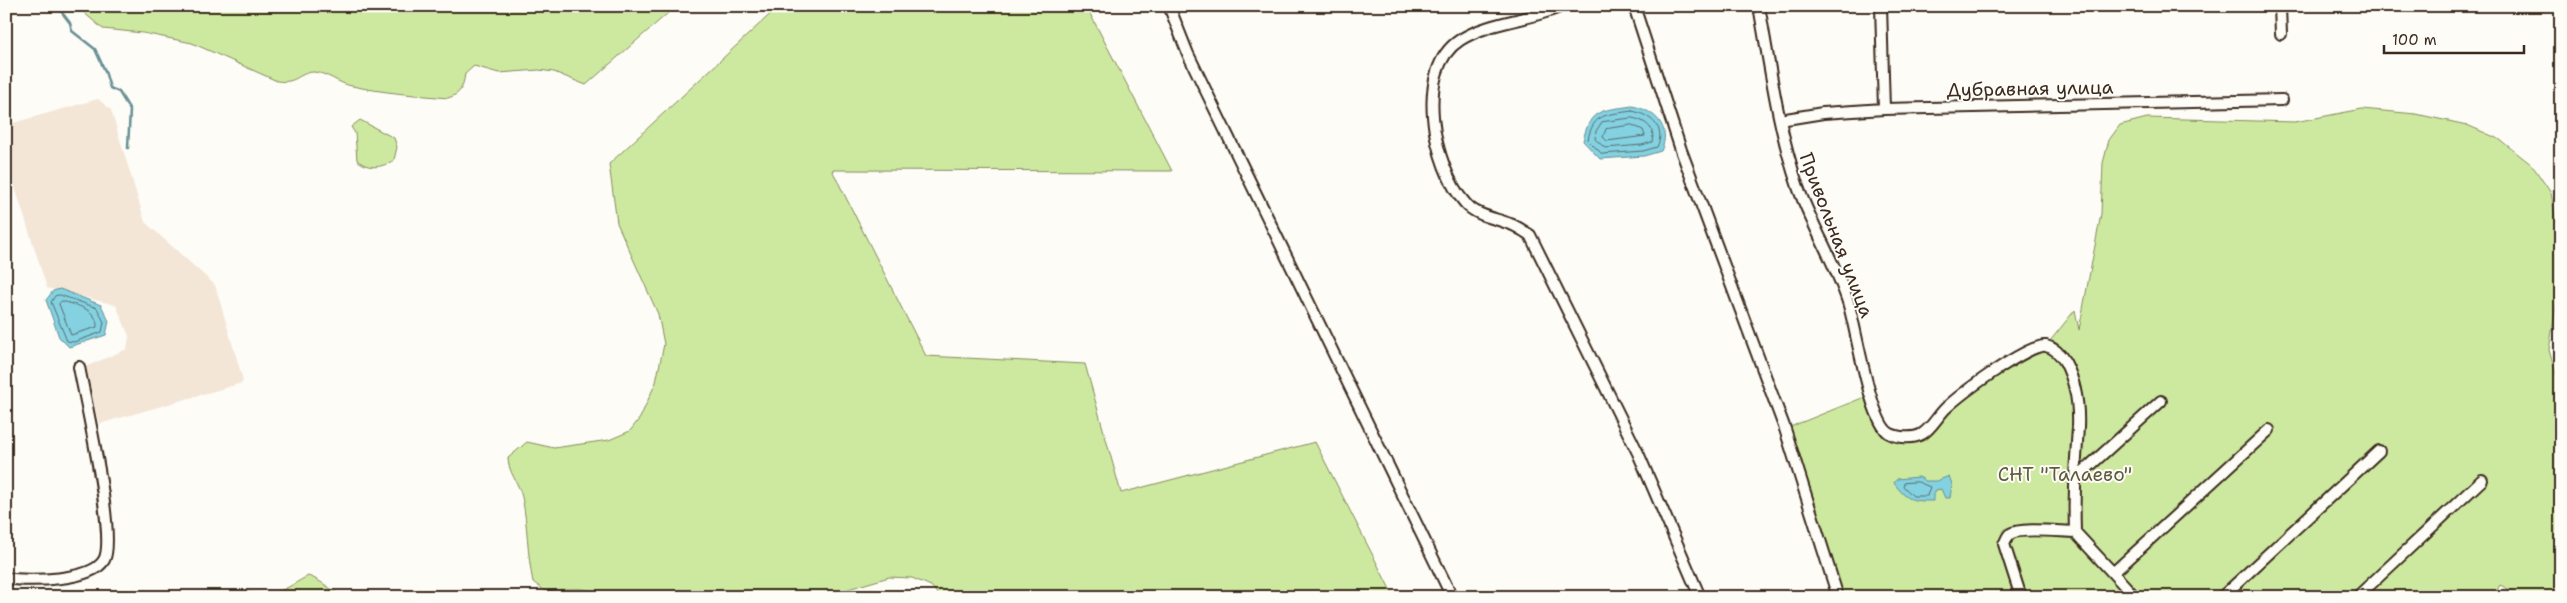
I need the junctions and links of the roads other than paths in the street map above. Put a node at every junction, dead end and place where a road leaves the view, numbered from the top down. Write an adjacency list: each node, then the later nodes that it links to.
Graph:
1 (1169, 6): 20 (street)
2 (1562, 6): 21 (street)
3 (1634, 6): 22 (street)
4 (1759, 6): 10 (street, Привольная улица)
5 (1881, 6): 9 (street)
6 (2280, 6): 7 (street)
7 (2281, 34)
8 (2282, 100): 9 (street, Дубравная улица)
9 (1884, 109): 10 (street, Дубравная улица)
10 (1780, 120): 15 (street, Привольная улица)
11 (79, 367): 19 (street)
12 (2161, 400): 15 (street)
13 (2269, 430): 18 (street)
14 (2379, 451): 25 (street)
15 (2074, 480): 17 (street)
16 (2482, 480): 26 (street)
17 (2076, 532): 18 (street); 23 (street)
18 (2113, 573): 24 (street)
19 (6, 578)
20 (1452, 597)
21 (1700, 597)
22 (1838, 597)
23 (2021, 597)
24 (2135, 597)
25 (2222, 597)
26 (2357, 597)

